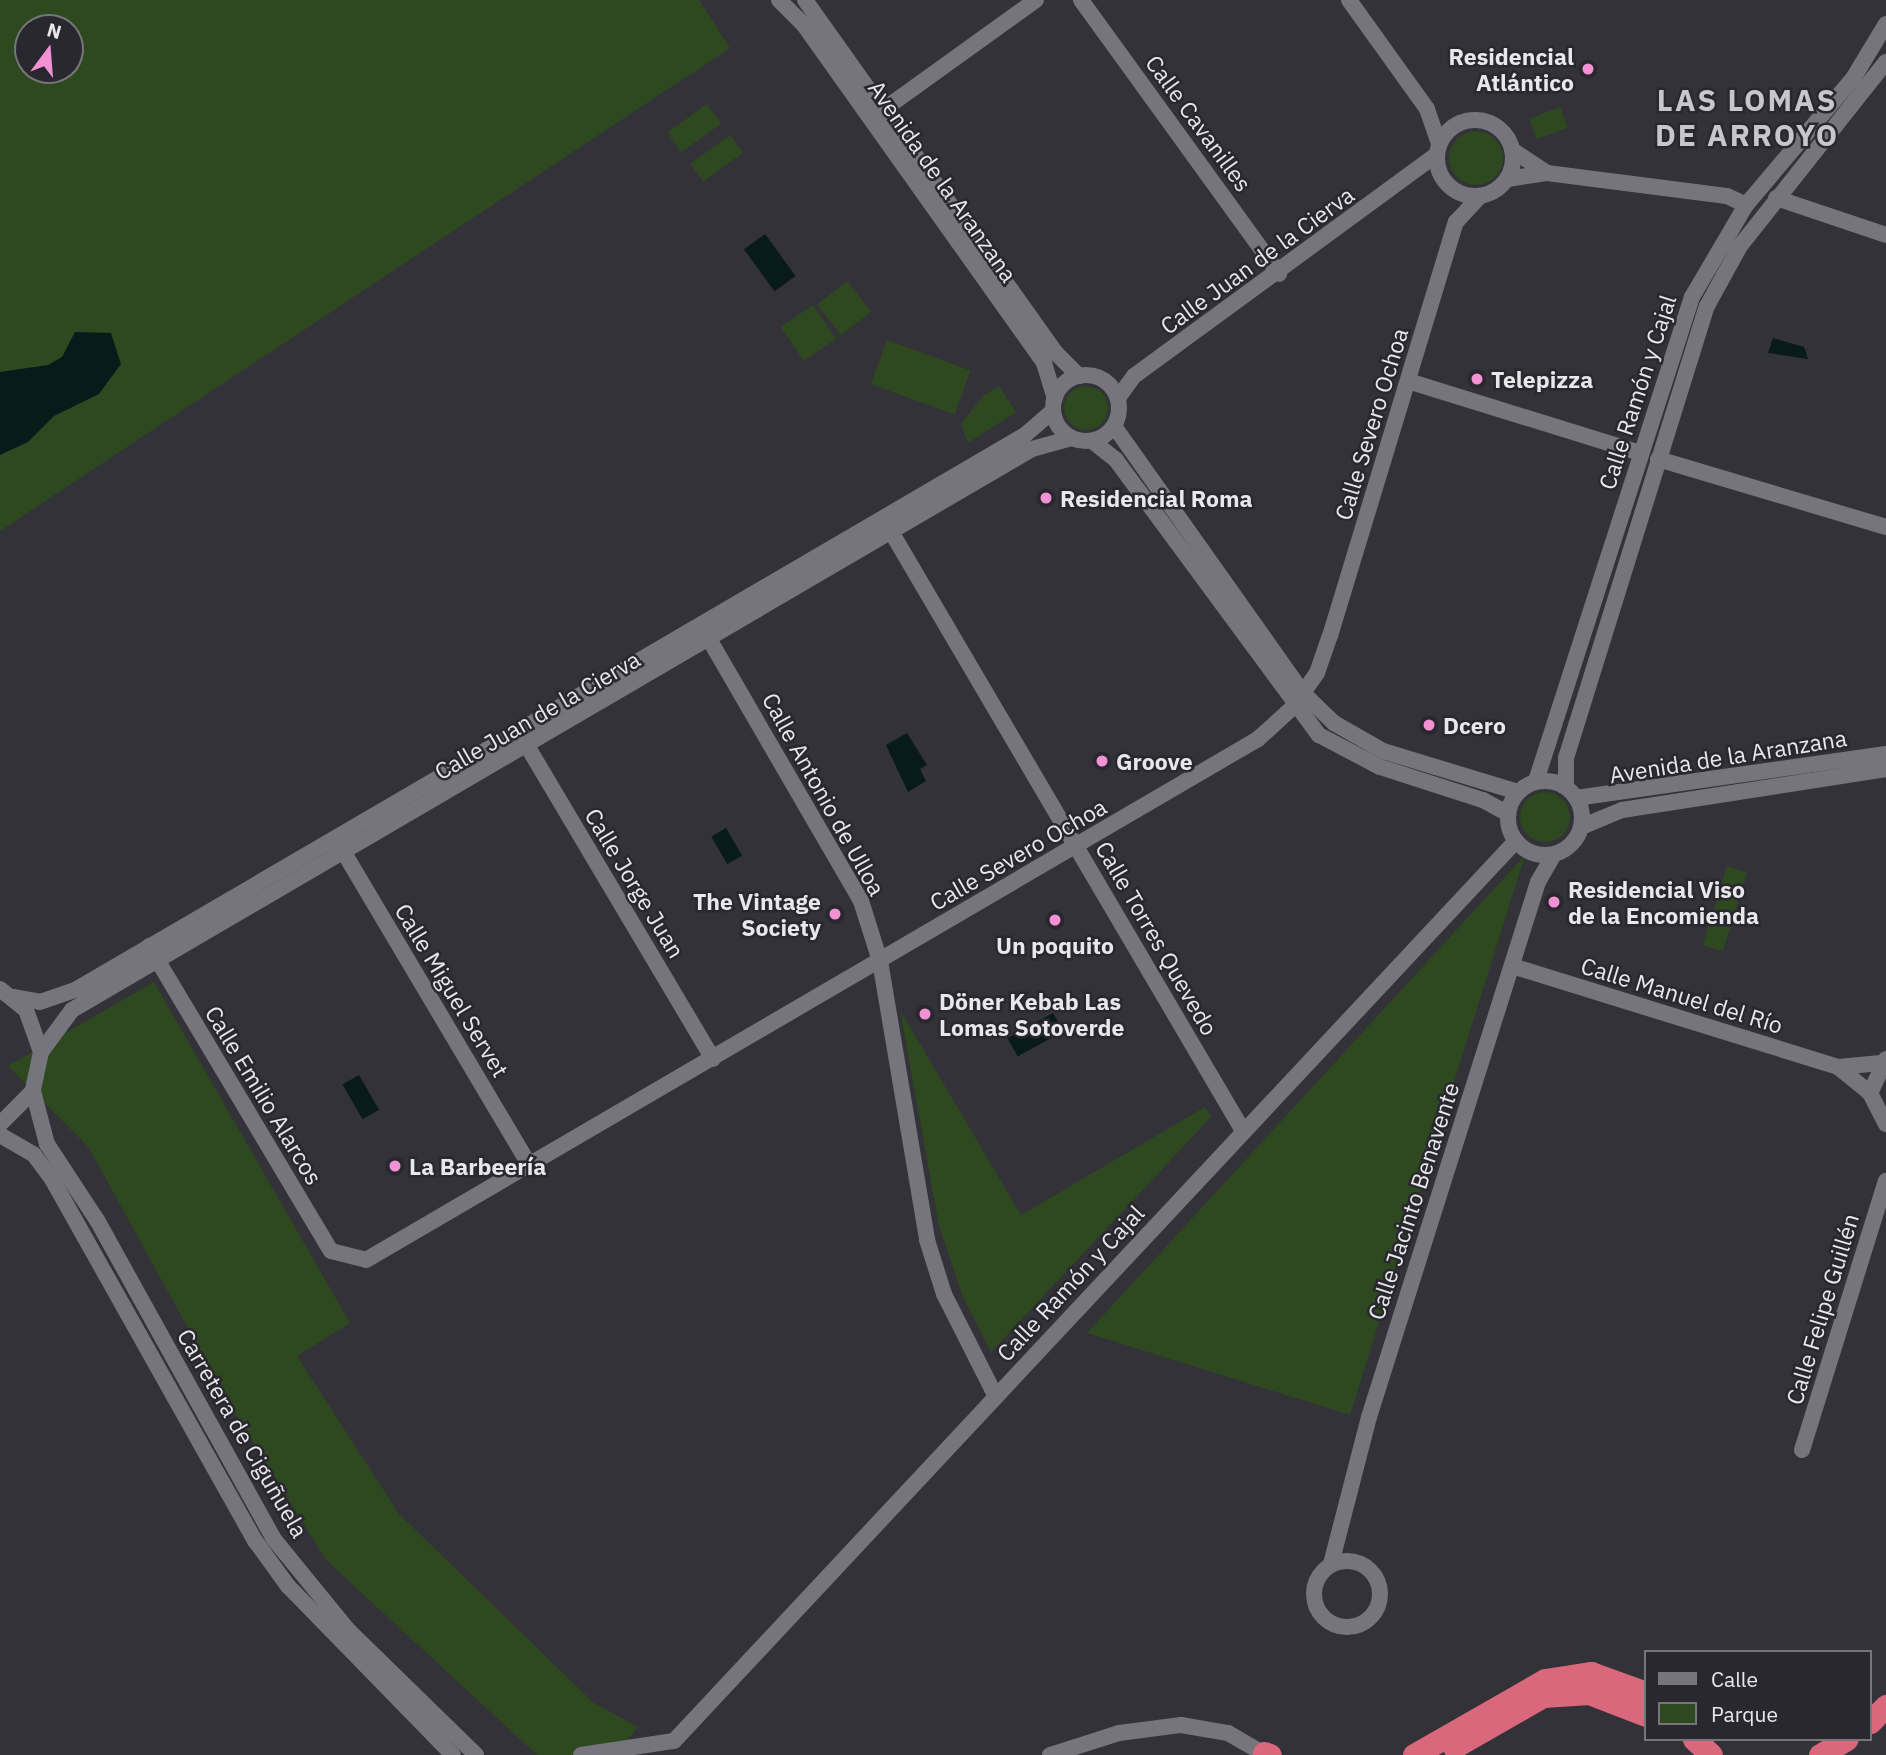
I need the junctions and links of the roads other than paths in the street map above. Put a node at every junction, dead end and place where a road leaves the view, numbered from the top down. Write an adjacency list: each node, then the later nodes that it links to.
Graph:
1 (763, 0): 2 (street)
2 (778, 0): 10 (street, Avenida de la Aranzana)
3 (805, 0): 10 (street, Avenida de la Aranzana)
4 (1036, 0): 10 (street)
5 (1081, 0): 24 (street, Calle Cavanilles)
6 (1349, 0): 9 (street)
7 (1886, 24): 21 (street, Calle Ramón y Cajal)
8 (1886, 62): 20 (street, Calle Ramón y Cajal)
9 (1427, 109): 11 (street); 12 (street)
10 (876, 114): 25 (street, Avenida de la Aranzana); 30 (street, Avenida de la Aranzana)
11 (1460, 122): 12 (street); 13 (street)
12 (1437, 149): 15 (street); 17 (street, Calle Juan de la Cierva)
13 (1512, 150): 14 (street); 16 (street)
14 (1547, 173): 16 (street); 21 (street)
15 (1440, 175): 17 (street, Calle Juan de la Cierva); 18 (street)
16 (1507, 179): 19 (street)
17 (1406, 181): 24 (street, Calle Juan de la Cierva)
18 (1452, 189): 19 (street); 22 (street, Calle Severo Ochoa)
19 (1480, 196): 22 (street, Calle Severo Ochoa)
20 (1776, 198): 23 (street); 35 (street, Calle Ramón y Cajal)
21 (1746, 205): 34 (street, Calle Ramón y Cajal)
22 (1456, 222): 27 (street, Calle Severo Ochoa)
23 (1886, 235)
24 (1279, 274): 26 (street, Calle Juan de la Cierva)
25 (1079, 376): 28 (street); 30 (street)
26 (1134, 376): 28 (street, Calle Juan de la Cierva); 29 (street, Calle Juan de la Cierva)
27 (1408, 381): 34 (street); 40 (street, Calle Severo Ochoa)
28 (1108, 383): 29 (street)
29 (1118, 398): 31 (street)
30 (1054, 404): 32 (street); 36 (street, Calle Juan de la Cierva)
31 (1114, 426): 33 (street); 40 (street)
32 (1072, 438): 33 (street); 36 (street, Calle Juan de la Cierva)
33 (1092, 441): 41 (street)
34 (1640, 453): 46 (street, Calle Ramón y Cajal)
35 (1658, 459): 37 (street); 48 (street, Calle Ramón y Cajal)
36 (887, 525): 38 (street, Calle Juan de la Cierva); 39 (street, Calle Juan de la Cierva); 52 (street, Calle Torres Quevedo)
37 (1886, 527)
38 (701, 624): 39 (street, Calle Antonio de Ulloa); 42 (street, Calle Juan de la Cierva)
39 (710, 640): 43 (street, Calle Juan de la Cierva); 58 (street, Calle Antonio de Ulloa)
40 (1304, 694): 41 (street, Calle Severo Ochoa); 47 (street)
41 (1293, 708): 50 (street); 52 (street, Calle Severo Ochoa)
42 (518, 732): 43 (street, Calle Jorge Juan); 51 (street, Calle Juan de la Cierva)
43 (528, 747): 53 (street, Calle Juan de la Cierva); 63 (street, Calle Jorge Juan)
44 (1886, 754): 48 (street, Avenida de la Aranzana)
45 (1886, 769): 49 (street, Avenida de la Aranzana)
46 (1536, 781): 47 (street); 48 (street)
47 (1518, 792): 50 (street)
48 (1571, 793): 49 (street)
49 (1581, 827): 55 (street)
50 (1511, 829): 54 (street); 70 (street, Calle Ramón y Cajal)
51 (335, 838): 53 (street, Calle Miguel Servet); 57 (street, Calle Juan de la Cierva)
52 (1077, 845): 58 (street, Calle Severo Ochoa); 70 (street, Calle Torres Quevedo)
53 (344, 854): 59 (street, Calle Juan de la Cierva); 72 (street, Calle Miguel Servet)
54 (1536, 854): 55 (street); 56 (street, Calle Jacinto Benavente)
55 (1554, 854): 56 (street, Calle Jacinto Benavente)
56 (1538, 882): 60 (street, Calle Jacinto Benavente)
57 (149, 946): 59 (street, Calle Emilio Alarcos); 61 (street, Calle Juan de la Cierva)
58 (880, 961): 63 (street, Calle Severo Ochoa); 75 (street, Calle Antonio de Ulloa)
59 (159, 962): 62 (street, Calle Juan de la Cierva); 74 (street, Calle Emilio Alarcos)
60 (1512, 965): 65 (street, Calle Manuel del Río); 77 (street, Calle Jacinto Benavente)
61 (6, 993): 62 (street)
62 (41, 1052): 66 (street)
63 (713, 1059): 72 (street, Calle Severo Ochoa)
64 (1884, 1061): 65 (street, Calle Manuel del Río); 67 (street)
65 (1838, 1067): 67 (street, Calle Manuel del Río)
66 (33, 1091): 68 (street); 91 (street, Carretera de Ciguñuela)
67 (1870, 1093): 69 (street)
68 (0, 1124)
69 (1886, 1124)
70 (1242, 1129): 75 (street, Calle Ramón y Cajal)
71 (0, 1135): 90 (street, Carretera de Ciguñuela)
72 (530, 1166): 74 (street, Calle Severo Ochoa)
73 (1886, 1181): 76 (street, Calle Felipe Guillén)
74 (349, 1258)
75 (996, 1396): 87 (street, Calle Ramón y Cajal)
76 (1802, 1450)
77 (1335, 1536): 78 (street); 79 (street, Calle Jacinto Benavente)
78 (1348, 1560): 79 (street); 79 (street)
79 (1331, 1564)
80 (1644, 1692): 94 (highway)
81 (1886, 1706): 83 (highway)
82 (1644, 1714): 95 (highway)
83 (1872, 1720)
84 (1696, 1741): 96 (highway)
85 (1845, 1741): 97 (highway)
86 (1847, 1741): 98 (highway)
87 (673, 1748): 88 (street, Calle Ramón y Cajal)
88 (637, 1752): 92 (street, Calle Ramón y Cajal)
89 (1266, 1754): 93 (street)
90 (453, 1755)
91 (476, 1755)
92 (581, 1755)
93 (1050, 1755)
94 (1414, 1755)
95 (1443, 1755)
96 (1712, 1755)
97 (1820, 1755)
98 (1833, 1755)

